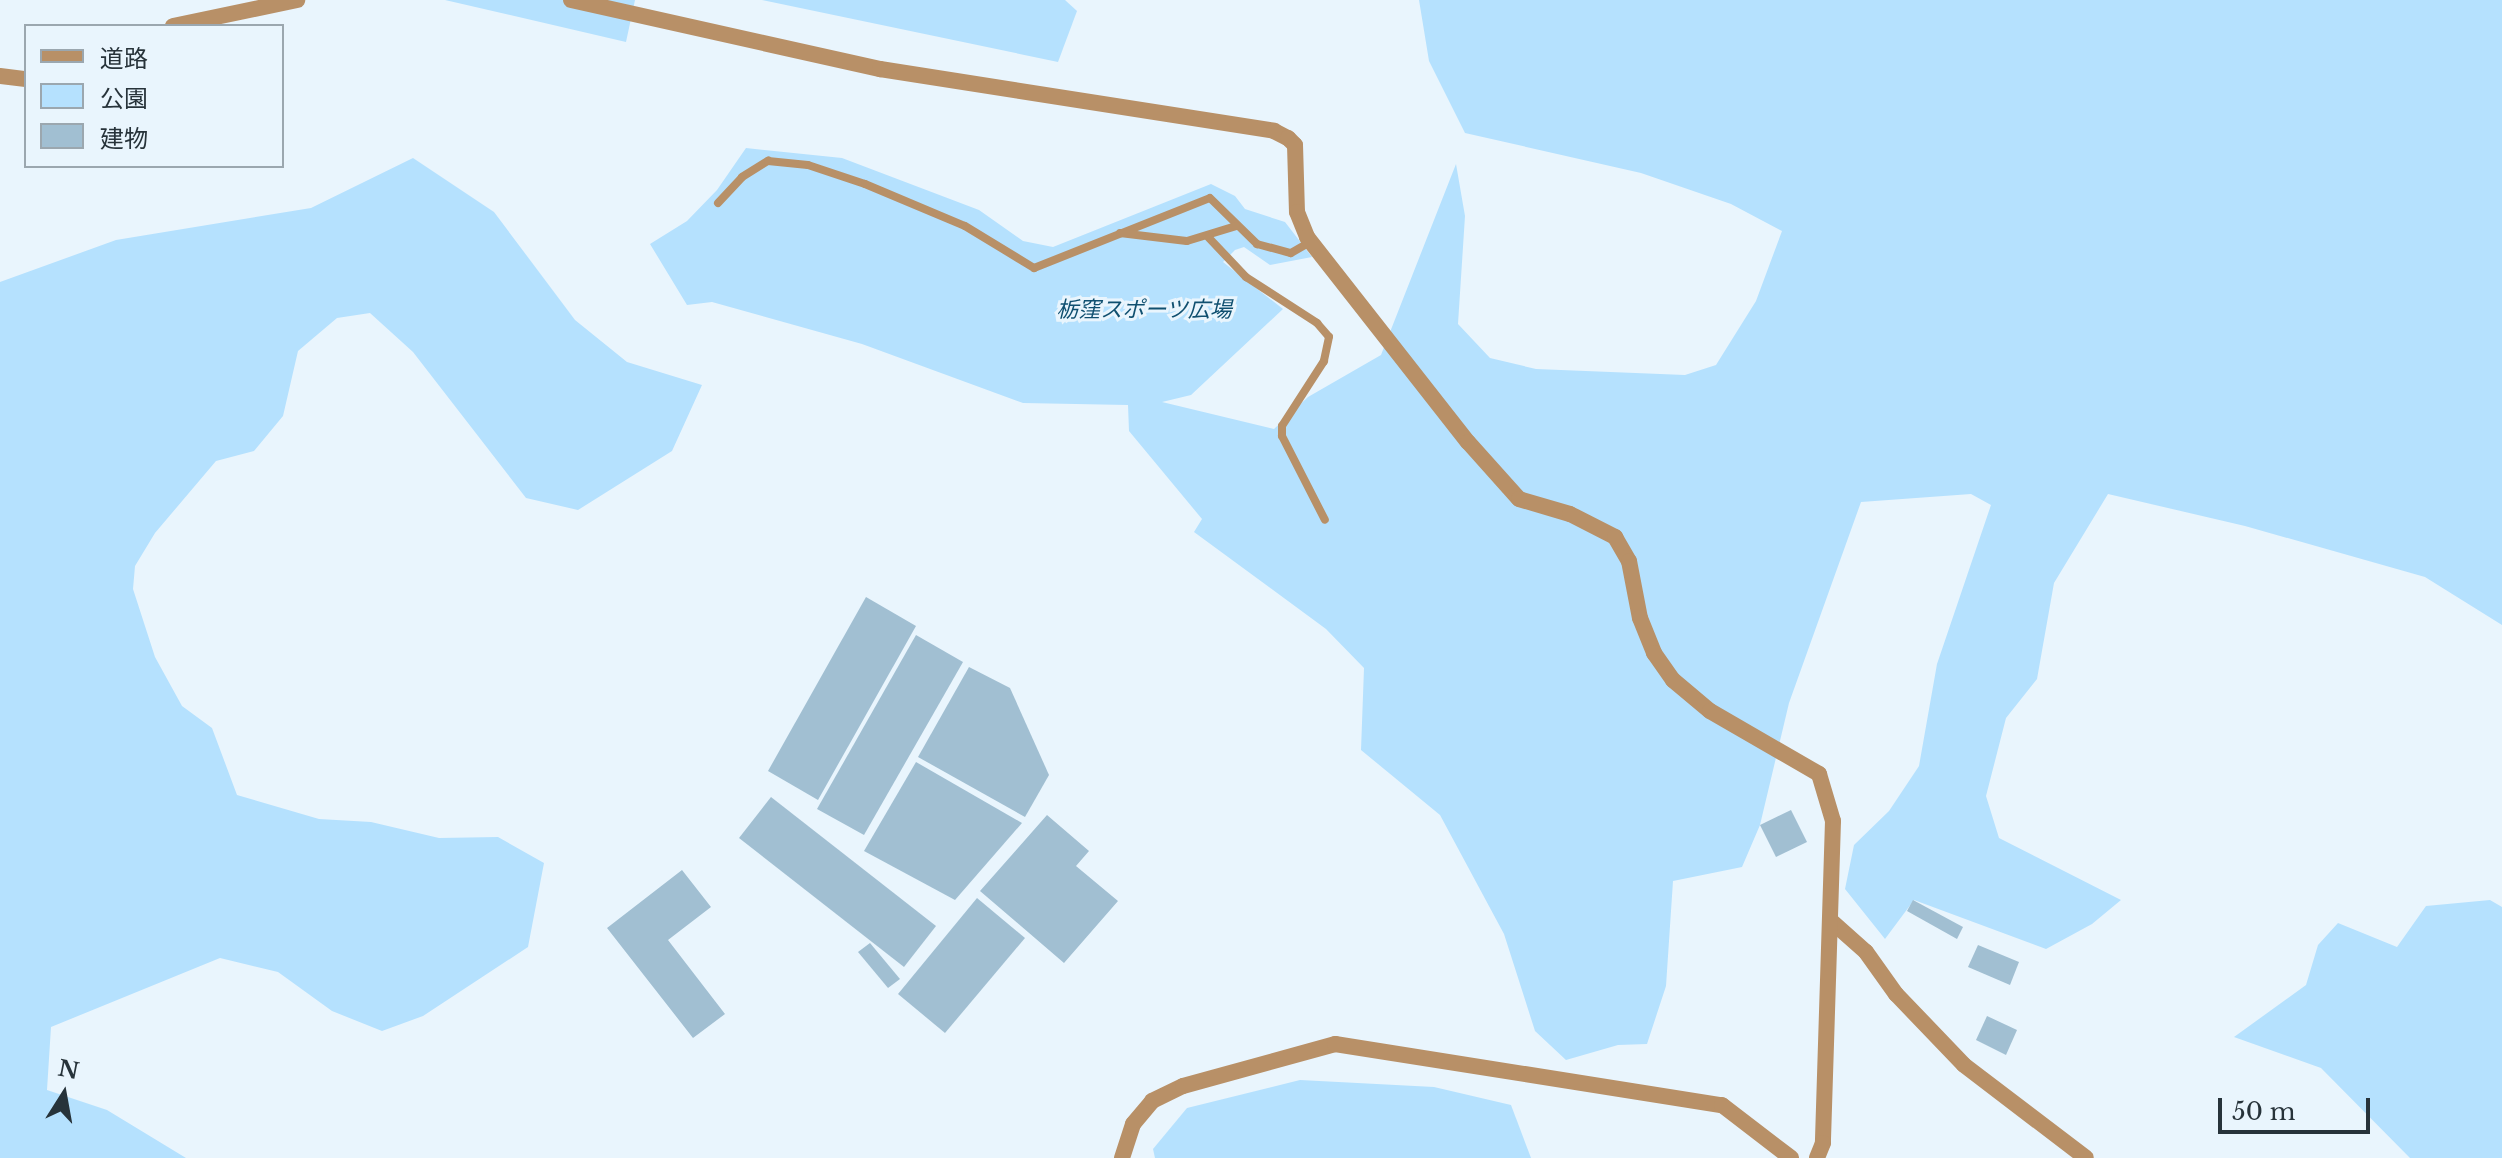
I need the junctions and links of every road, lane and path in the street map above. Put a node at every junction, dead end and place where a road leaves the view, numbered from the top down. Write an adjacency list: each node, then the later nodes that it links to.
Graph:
1 (297, 0): 3 (street)
2 (571, 0): 10 (street)
3 (183, 24)
4 (0, 76): 5 (street)
5 (24, 79)
6 (718, 203): 8 (lane)
7 (1236, 226): 8 (lane); 9 (lane); 10 (lane)
8 (1119, 233): 9 (lane)
9 (1209, 238): 11 (lane)
10 (1310, 242): 12 (street)
11 (1325, 520)
12 (1830, 920): 15 (street); 16 (street)
13 (1122, 1158): 14 (street)
14 (1791, 1158)
15 (1817, 1158)
16 (2086, 1158)

